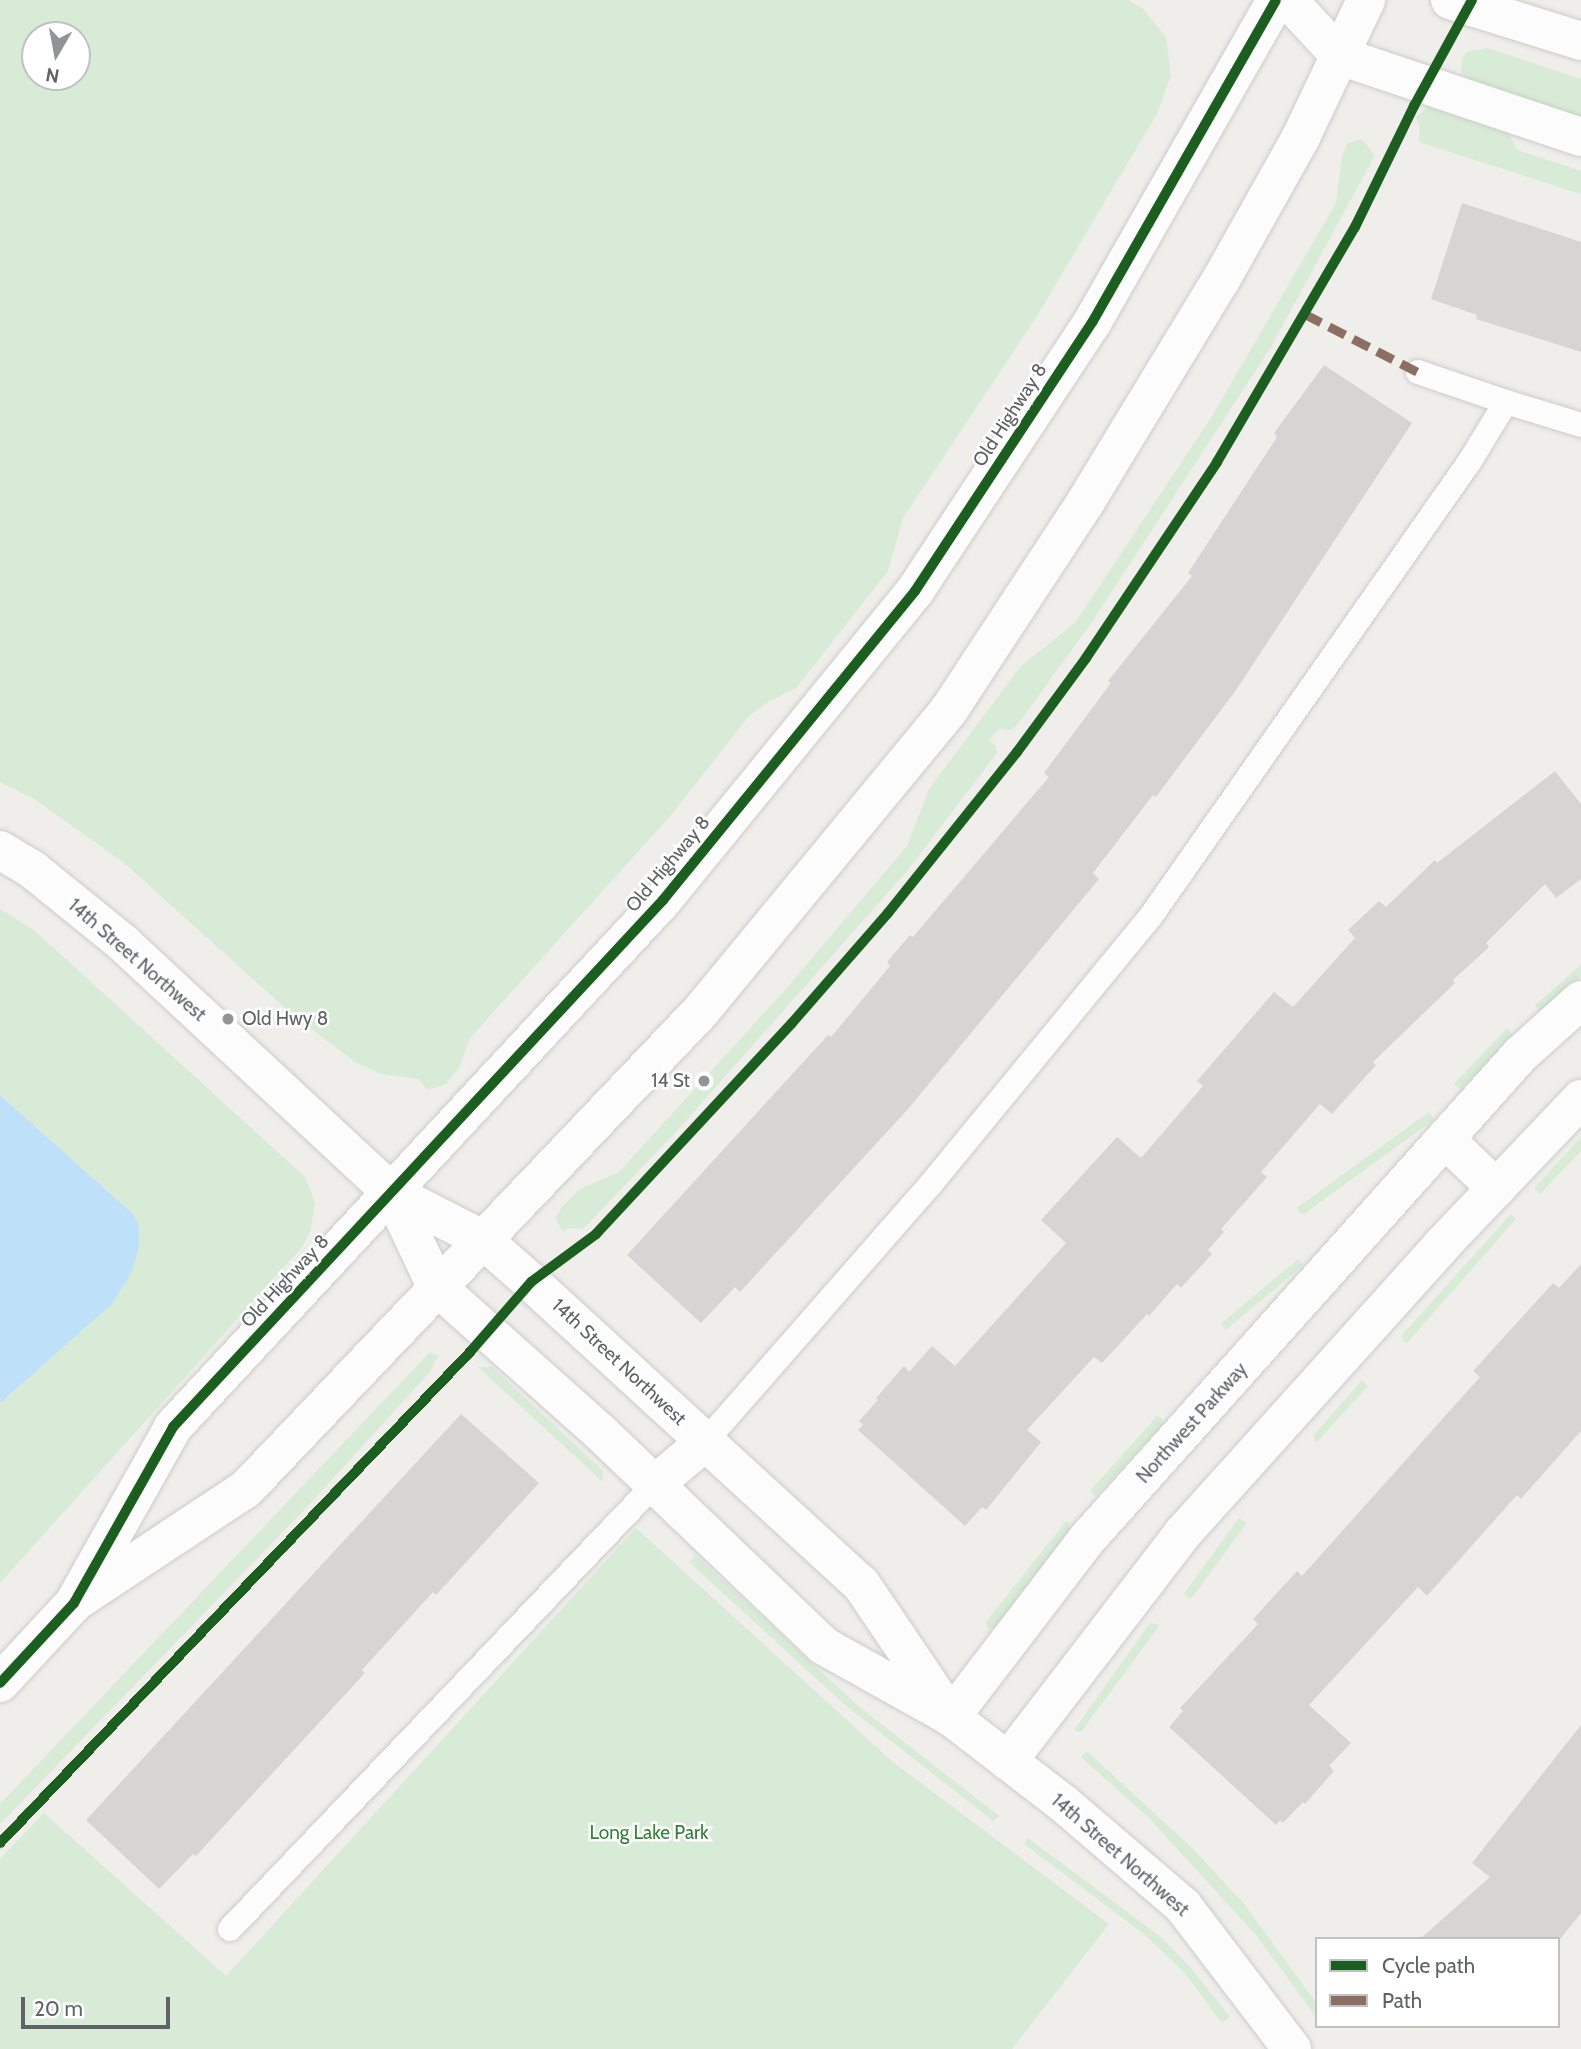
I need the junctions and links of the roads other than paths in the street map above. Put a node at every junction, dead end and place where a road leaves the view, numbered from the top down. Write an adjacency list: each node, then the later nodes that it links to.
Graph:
1 (1276, 0): 16 (street, Old Highway 8)
2 (1288, 0): 6 (street)
3 (1366, 0): 6 (street, Old Highway 8)
4 (1450, 0): 5 (street)
5 (1581, 41)
6 (1340, 56): 7 (street); 17 (street, Old Highway 8)
7 (1581, 137)
8 (1418, 372): 9 (lane)
9 (1506, 402): 10 (lane); 19 (lane)
10 (1581, 425)
11 (0, 850): 16 (street, 14th Street Northwest)
12 (1581, 1000): 14 (street, Northwest Parkway)
13 (1581, 1099): 15 (street)
14 (1445, 1139): 15 (street); 23 (street, Northwest Parkway)
15 (1496, 1188): 24 (street)
16 (392, 1193): 17 (street, 14th Street Northwest); 18 (street, 14th Street Northwest); 21 (street, Old Highway 8)
17 (482, 1239): 18 (street, Old Highway 8); 19 (street, 14th Street Northwest)
18 (436, 1286): 20 (street, 14th Street Northwest); 21 (street, Old Highway 8)
19 (705, 1442): 20 (street, 14th Street Northwest); 23 (street, 14th Street Northwest)
20 (655, 1484): 23 (street, 14th Street Northwest); 25 (lane)
21 (74, 1603): 22 (street, Old Highway 8)
22 (0, 1682)
23 (951, 1717): 24 (street, 14th Street Northwest)
24 (1008, 1761): 26 (street, 14th Street Northwest)
25 (230, 1928)
26 (1292, 2049)

